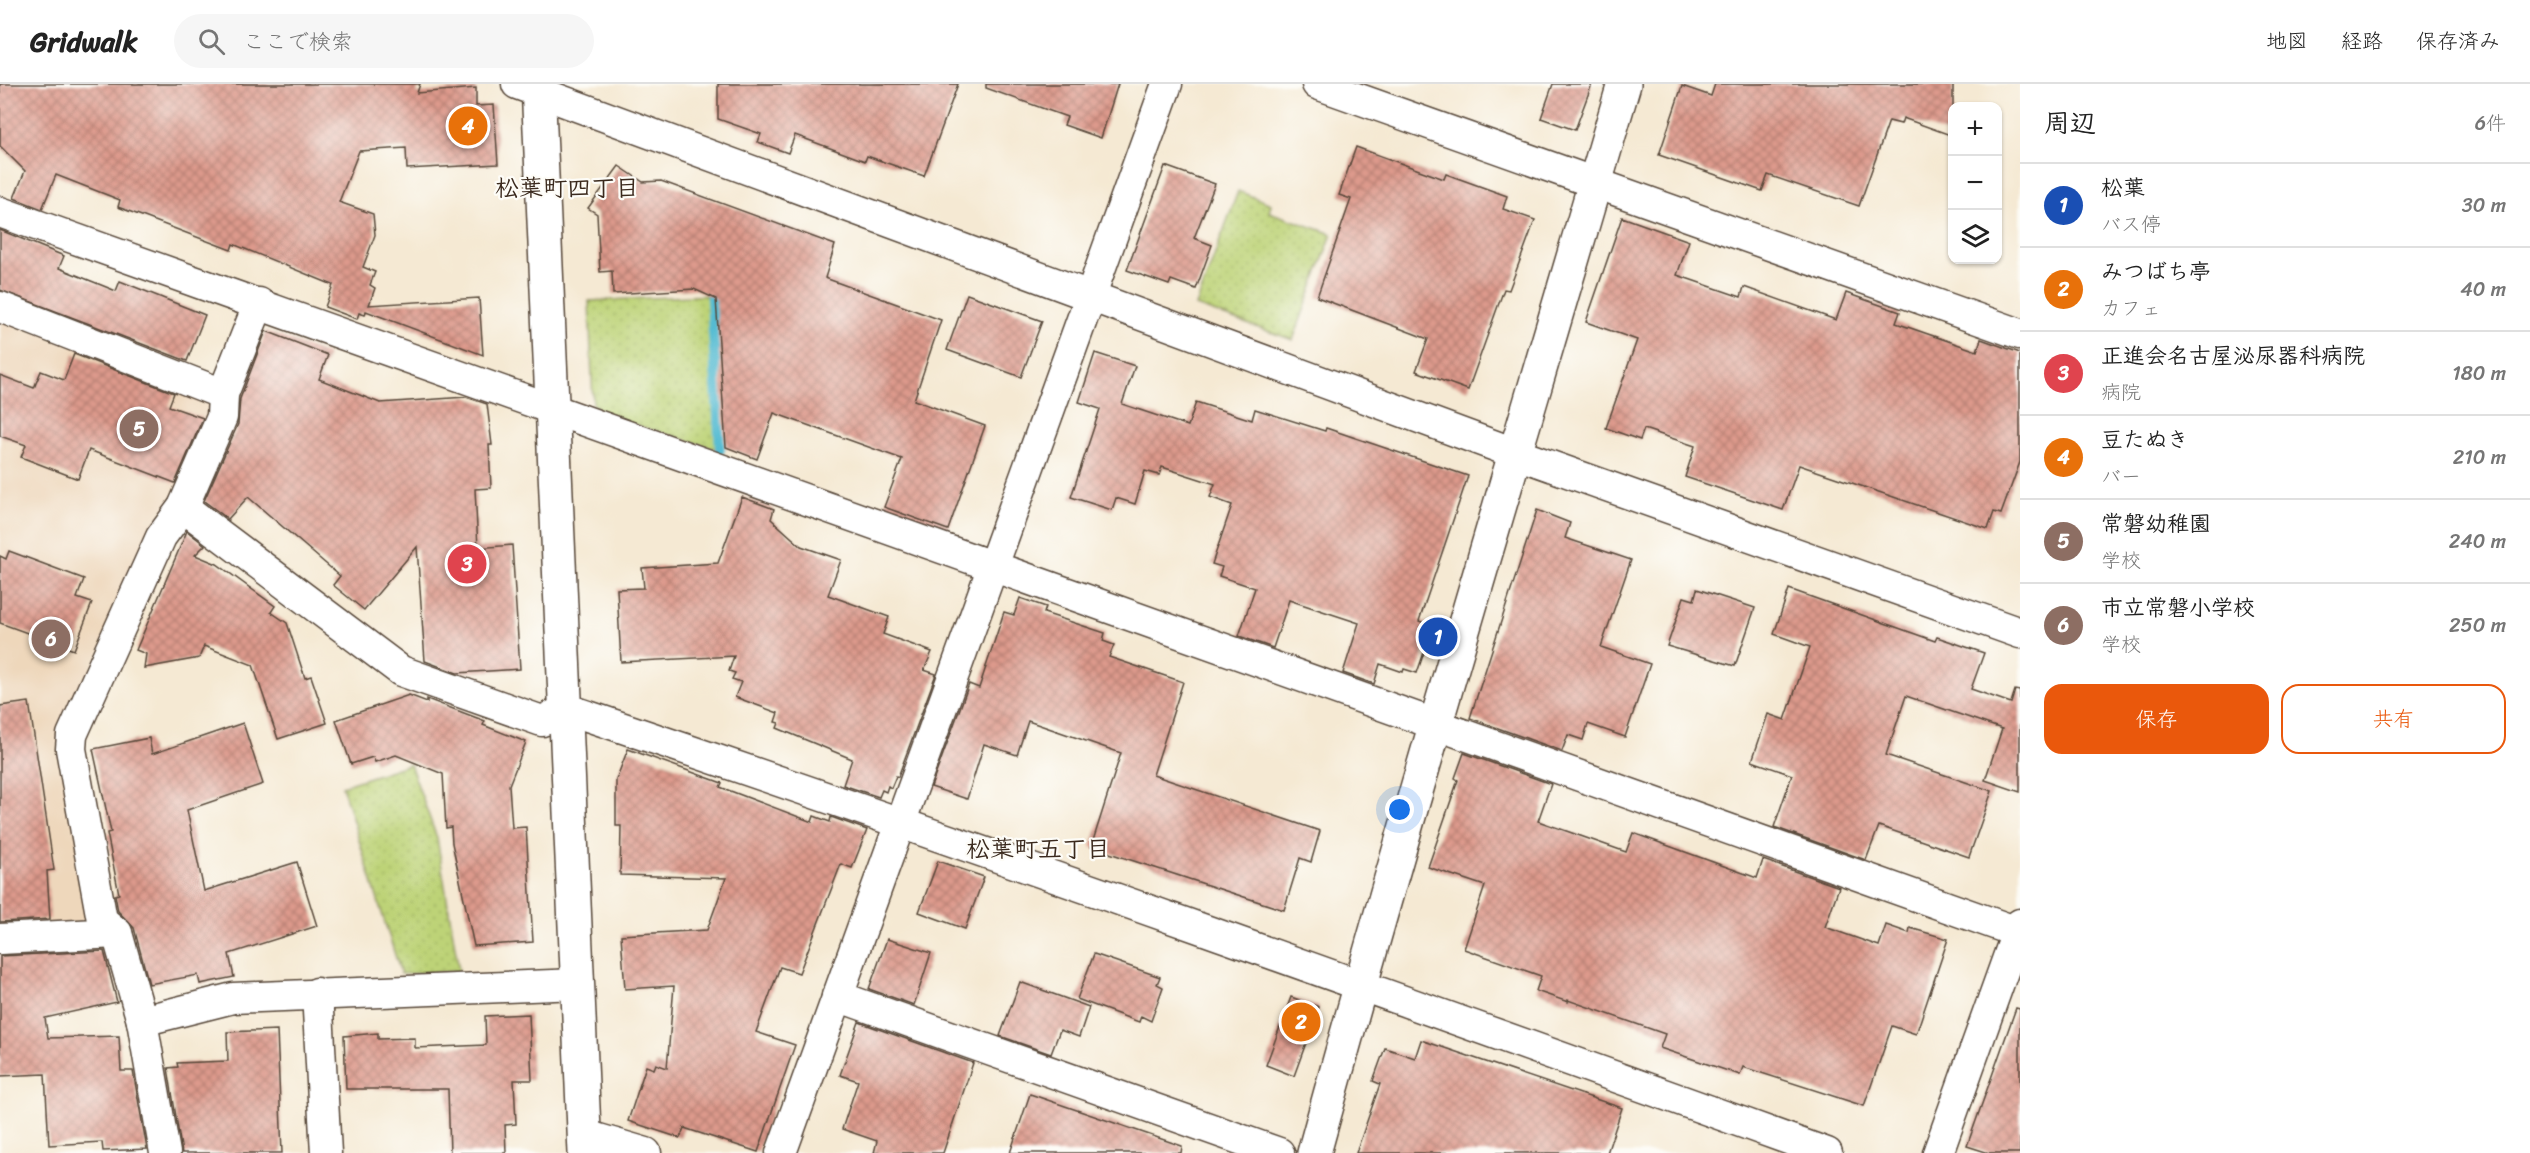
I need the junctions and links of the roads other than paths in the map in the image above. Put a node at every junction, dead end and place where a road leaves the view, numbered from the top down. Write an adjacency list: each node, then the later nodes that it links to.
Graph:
1 (1167, 84): 7 (street)
2 (1317, 84): 5 (street)
3 (1624, 84): 5 (street)
4 (531, 87): 7 (street); 12 (street)
5 (1595, 183): 10 (street); 13 (street)
6 (0, 212): 8 (street)
7 (1090, 296): 13 (street); 15 (street)
8 (259, 303): 11 (street); 12 (street)
9 (0, 307): 11 (street)
10 (2020, 334)
11 (223, 394): 14 (street)
12 (551, 407): 15 (street); 17 (street)
13 (1517, 454): 16 (street); 18 (street)
14 (183, 507): 17 (street); 21 (street)
15 (991, 567): 18 (street); 19 (street)
16 (2020, 633)
17 (567, 709): 19 (street); 23 (street)
18 (1433, 724): 20 (street); 24 (street)
19 (900, 821): 24 (street); 26 (street)
20 (2019, 930): 36 (street)
21 (117, 933): 22 (street); 27 (street)
22 (0, 939)
23 (578, 984): 25 (street); 28 (street)
24 (1361, 985): 34 (street); 35 (street)
25 (317, 993): 27 (street); 30 (street)
26 (837, 996): 32 (street); 33 (street)
27 (142, 1021): 29 (street)
28 (585, 1144): 31 (street)
29 (165, 1153)
30 (326, 1153)
31 (646, 1153)
32 (781, 1153)
33 (1278, 1153)
34 (1314, 1153)
35 (1827, 1153)
36 (1938, 1153)

